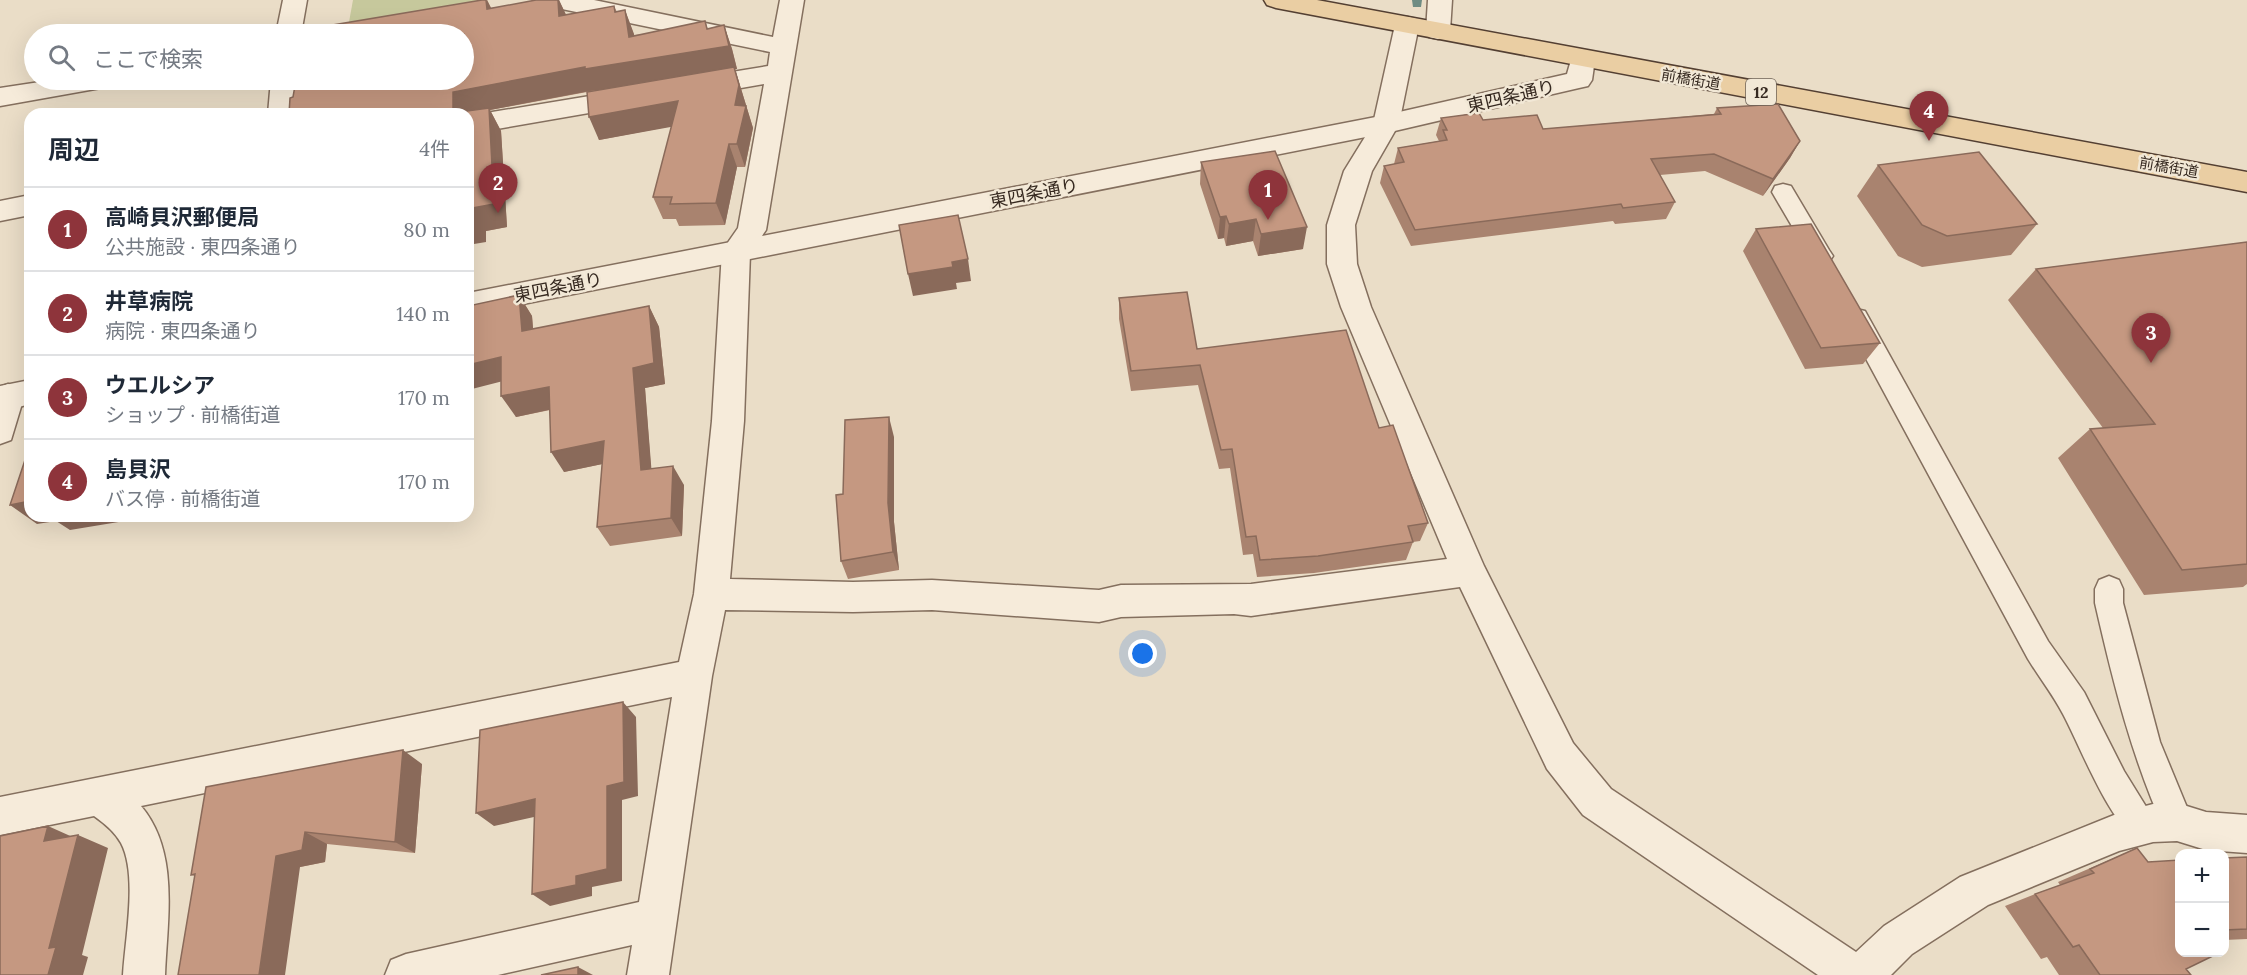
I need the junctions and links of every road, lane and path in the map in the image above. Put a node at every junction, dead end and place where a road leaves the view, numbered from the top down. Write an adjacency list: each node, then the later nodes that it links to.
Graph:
1 (295, 0): 7 (street)
2 (792, 0): 10 (street)
3 (1276, 0): 8 (main road, 前橋街道 / 12)
4 (1440, 0): 8 (street)
5 (560, 1): 6 (street); 10 (street)
6 (529, 7)
7 (291, 24)
8 (1423, 28): 9 (main road, 前橋街道 / 12); 16 (street)
9 (1582, 59): 16 (street, 東四条通り); 17 (main road, 前橋街道 / 12)
10 (781, 60): 15 (street); 21 (street)
11 (38, 90): 13 (street)
12 (283, 90): 14 (street)
13 (0, 96)
14 (282, 108)
15 (474, 124)
16 (1386, 124): 21 (street, 東四条通り); 25 (street)
17 (2247, 182)
18 (1783, 192): 31 (lane)
19 (24, 206): 20 (street)
20 (0, 211)
21 (736, 251): 22 (street, 東四条通り); 27 (street)
22 (474, 303)
23 (13, 396): 24 (street)
24 (0, 431)
25 (1469, 571): 27 (street); 37 (street)
26 (2109, 589): 31 (lane)
27 (711, 594): 28 (street)
28 (694, 676): 29 (street); 33 (street)
29 (100, 796): 30 (street); 34 (street)
30 (0, 816)
31 (2160, 824): 32 (street); 38 (street)
32 (2247, 834)
33 (656, 919): 35 (street); 36 (street)
34 (144, 975)
35 (406, 975)
36 (648, 975)
37 (1854, 975)
38 (1861, 975)

